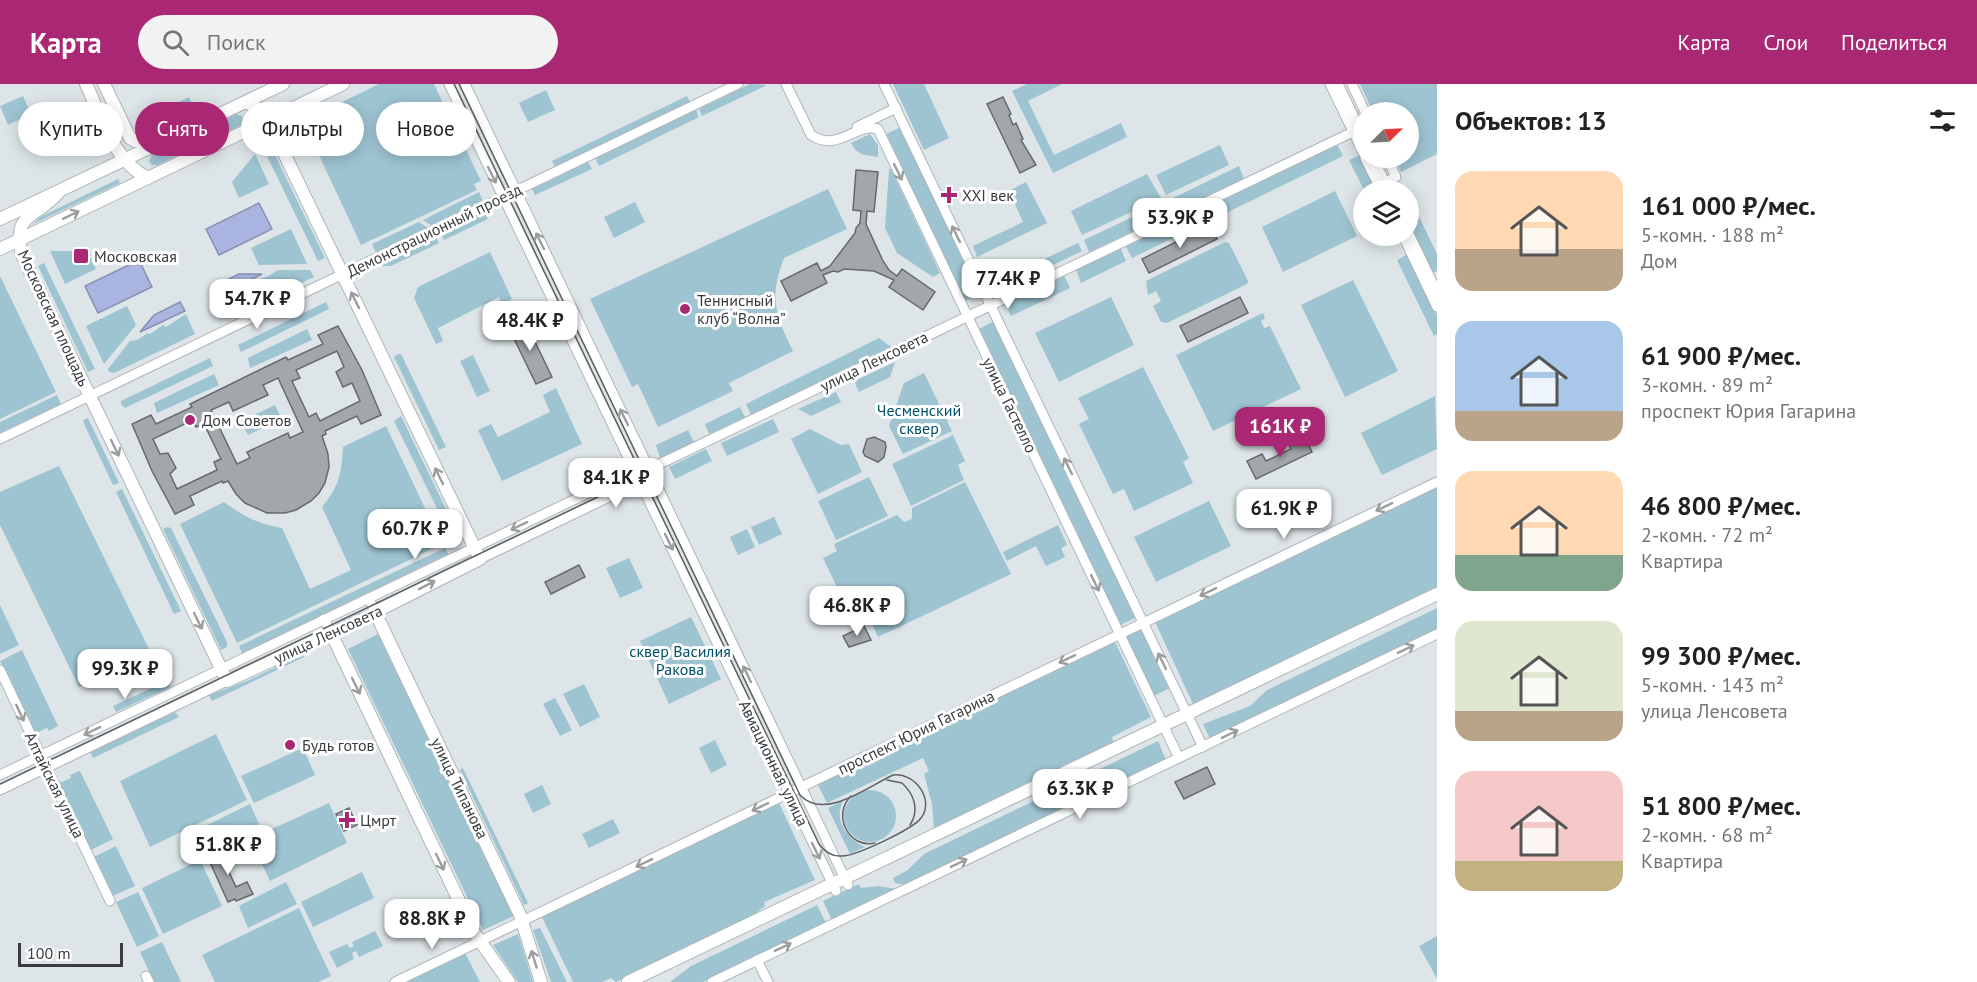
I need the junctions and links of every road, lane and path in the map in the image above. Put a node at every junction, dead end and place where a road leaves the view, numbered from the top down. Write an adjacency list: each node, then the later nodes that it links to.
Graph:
1 (86, 84): 25 (main road)
2 (104, 84): 22 (main road)
3 (283, 84): 13 (main road)
4 (343, 84): 14 (main road)
5 (449, 84): 29 (street, Авиационная улица, one-way to 29)
6 (465, 84): 27 (street, Авиационная улица)
7 (738, 84): 27 (street, Демонстрационный проезд)
8 (786, 84): 21 (street)
9 (884, 84): 16 (street, улица Гастелло)
10 (1330, 84): 18 (street)
11 (1338, 84): 17 (street)
12 (1352, 84): 15 (street)
13 (246, 102)
14 (306, 102)
15 (1360, 102)
16 (896, 108): 21 (street); 37 (street, улица Гастелло, one-way to 16)
17 (1353, 119)
18 (1353, 123)
19 (241, 133): 26 (main road)
20 (1353, 136): 37 (street, улица Ленсовета)
21 (831, 140): 39 (street, улица Гастелло, one-way to 39)
22 (135, 141)
23 (135, 155): 25 (main road)
24 (285, 156): 35 (main road)
25 (124, 160): 26 (main road); 28 (main road)
26 (148, 178): 31 (main road, one-way to 26)
27 (516, 191): 29 (street, Демонстрационный проезд); 42 (street, Авиационная улица, one-way to 27)
28 (58, 193): 30 (main road); 31 (main road)
29 (503, 197): 35 (street, Демонстрационный проезд); 43 (street, Авиационная улица)
30 (0, 219)
31 (18, 240): 34 (main road); 40 (main road, Московская площадь)
32 (1408, 246): 38 (street)
33 (1415, 246): 36 (street)
34 (0, 249)
35 (342, 274): 40 (street, Демонстрационный проезд); 46 (main road, one-way to 35)
36 (1437, 292)
37 (991, 306): 39 (street, улица Ленсовета); 53 (street, улица Гастелло, one-way to 37)
38 (1437, 307)
39 (968, 317): 42 (street, улица Ленсовета); 55 (street, улица Гастелло, one-way to 55)
40 (90, 396): 41 (street, Демонстрационный проезд); 57 (main road, one-way to 57)
41 (0, 439)
42 (649, 469): 43 (street, улица Ленсовета); 45 (street); 67 (street, Авиационная улица, one-way to 42)
43 (634, 471): 45 (street, Авиационная улица); 46 (street, улица Ленсовета, one-way to 46)
44 (1437, 482): 53 (street, проспект Юрия Гагарина, one-way to 53)
45 (640, 483): 47 (street, улица Ленсовета); 69 (street, Авиационная улица, one-way to 69)
46 (474, 548): 47 (main road); 49 (street, улица Ленсовета)
47 (480, 559): 51 (main road, улица Ленсовета, one-way to 47)
48 (1437, 594): 60 (main road)
49 (369, 598): 51 (street, улица Типанова); 52 (street, улица Ленсовета)
50 (1437, 602): 60 (main road)
51 (375, 612): 54 (street, улица Ленсовета); 73 (main road, улица Типанова)
52 (324, 619): 54 (street); 57 (street, улица Ленсовета)
53 (1143, 623): 55 (street, проспект Юрия Гагарина); 60 (street, улица Гастелло, one-way to 53)
54 (331, 633): 59 (main road, улица Ленсовета); 74 (main road, one-way to 74)
55 (1120, 634): 61 (street, улица Гастелло); 67 (street, проспект Юрия Гагарина, one-way to 67)
56 (1437, 634): 62 (street, one-way to 56)
57 (221, 669): 59 (main road); 63 (street, улица Ленсовета, one-way to 63)
58 (0, 670): 63 (street, Алтайская улица, one-way to 63)
59 (227, 681): 65 (street, улица Ленсовета)
60 (1189, 717): 61 (main road); 62 (street)
61 (1165, 729): 64 (street); 70 (main road)
62 (1203, 747): 64 (street)
63 (41, 756): 65 (street, Алтайская улица); 66 (street, улица Ленсовета)
64 (1179, 758): 75 (street, one-way to 64)
65 (47, 767): 68 (street, улица Ленсовета); 72 (street, Алтайская улица)
66 (0, 775)
67 (801, 787): 69 (street, проспект Юрия Гагарина); 70 (street, Авиационная улица)
68 (0, 790)
69 (789, 793): 71 (street, Авиационная улица, one-way to 71); 73 (street, проспект Юрия Гагарина, one-way to 73)
70 (847, 881): 71 (main road)
71 (834, 887): 79 (main road); 80 (main road)
72 (110, 901)
73 (522, 922): 74 (street, проспект Юрия Гагарина); 78 (main road, улица Типанова, one-way to 73)
74 (480, 942): 76 (street, проспект Юрия Гагарина); 77 (main road)
75 (757, 960): 81 (street); 82 (street)
76 (395, 982)
77 (508, 982)
78 (541, 982)
79 (628, 982)
80 (646, 982)
81 (712, 982)
82 (768, 982)

